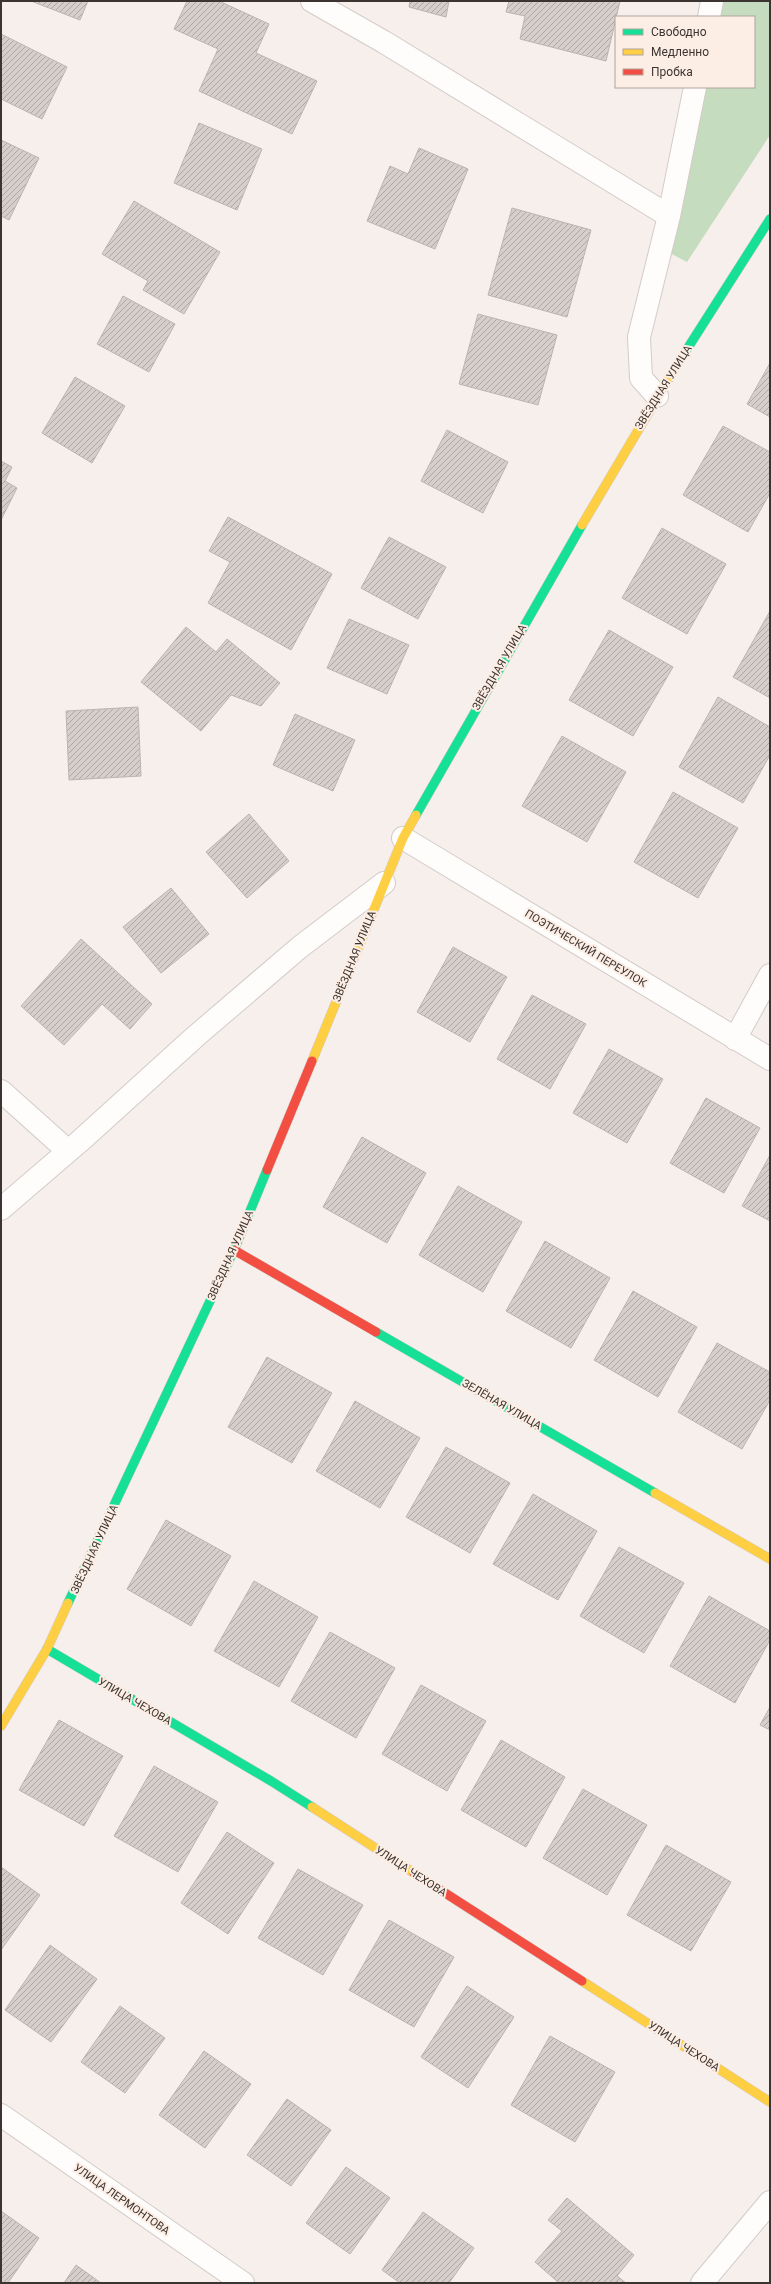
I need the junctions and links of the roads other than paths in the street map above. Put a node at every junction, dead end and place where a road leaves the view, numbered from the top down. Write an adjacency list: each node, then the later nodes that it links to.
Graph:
1 (312, 1): 5 (street)
2 (712, 1): 3 (street)
3 (709, 16)
4 (695, 88): 5 (street)
5 (669, 216): 7 (street)
6 (770, 219): 7 (street, ЗВЁЗДНАЯ УЛИЦА)
7 (657, 396): 8 (street, ЗВЁЗДНАЯ УЛИЦА)
8 (403, 838): 9 (street, ЗВЁЗДНАЯ УЛИЦА); 11 (street, ПОЭТИЧЕСКИЙ ПЕРЕУЛОК)
9 (384, 883): 14 (street); 16 (street, ЗВЁЗДНАЯ УЛИЦА)
10 (770, 975): 11 (street)
11 (735, 1039): 12 (street, ПОЭТИЧЕСКИЙ ПЕРЕУЛОК)
12 (770, 1059)
13 (1, 1090): 14 (street)
14 (68, 1151): 15 (street)
15 (1, 1208)
16 (234, 1250): 17 (street, ЗЕЛЁНАЯ УЛИЦА); 18 (street, ЗВЁЗДНАЯ УЛИЦА)
17 (770, 1559)
18 (47, 1649): 19 (street, ЗВЁЗДНАЯ УЛИЦА); 20 (street, УЛИЦА ЧЕХОВА)
19 (1, 1726)
20 (770, 2102)
21 (1, 2115): 23 (street, УЛИЦА ЛЕРМОНТОВА)
22 (770, 2202): 24 (street)
23 (243, 2283)
24 (702, 2283)

